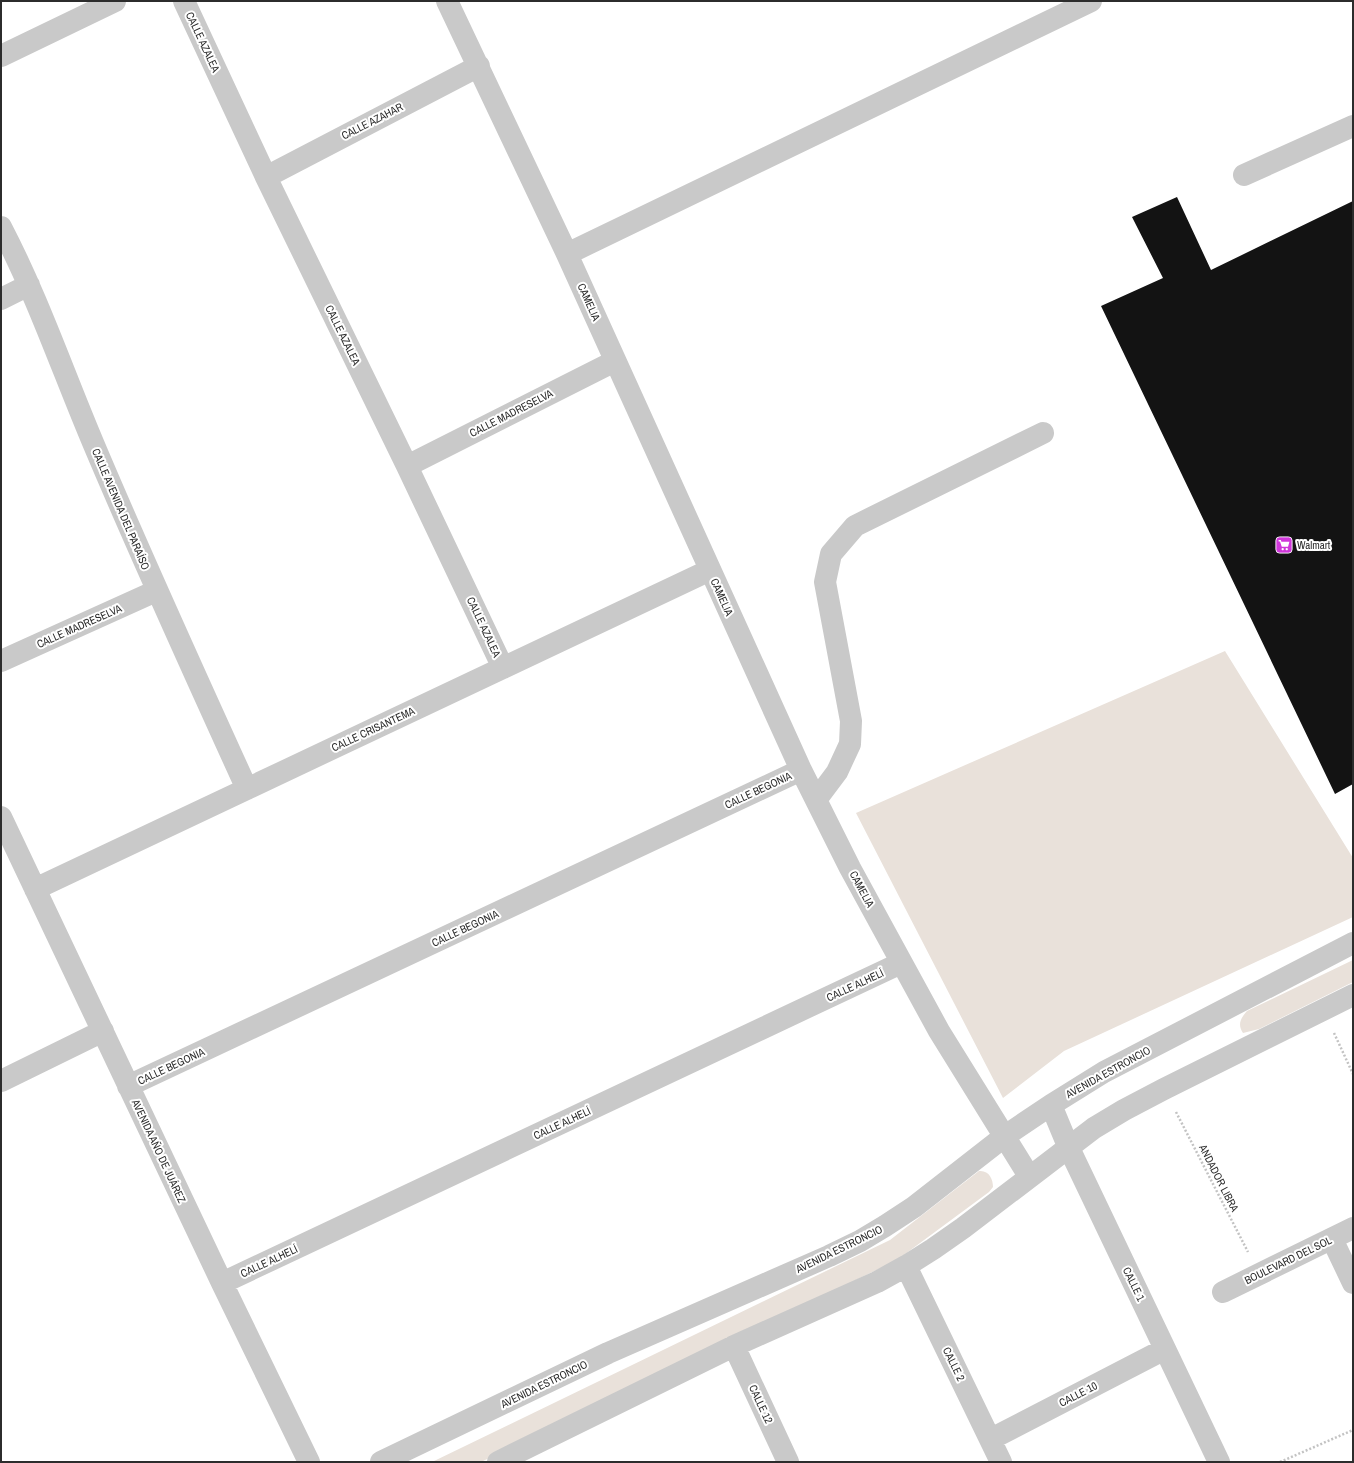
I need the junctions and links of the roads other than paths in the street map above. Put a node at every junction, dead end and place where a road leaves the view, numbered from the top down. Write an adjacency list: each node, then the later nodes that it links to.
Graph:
1 (115, 1): 5 (street)
2 (184, 1): 9 (street, CALLE AZALEA)
3 (447, 1): 6 (street, CAMELIA)
4 (1091, 1): 11 (street)
5 (1, 56)
6 (479, 66): 9 (street, CALLE AZAHAR); 11 (street, CAMELIA)
7 (1353, 126): 8 (street)
8 (1244, 175)
9 (266, 177): 16 (street, CALLE AZALEA)
10 (1, 227): 12 (street, CALLE AVENIDA DEL PARAÍSO)
11 (567, 254): 14 (street, CAMELIA)
12 (29, 285): 13 (street); 18 (street, CALLE AVENIDA DEL PARAÍSO)
13 (1, 299)
14 (615, 361): 16 (street, CALLE MADRESELVA); 17 (street, CAMELIA)
15 (1043, 433): 23 (street)
16 (407, 466): 20 (street, CALLE AZALEA)
17 (710, 570): 20 (street, CALLE CRISANTEMA); 21 (street, CAMELIA)
18 (156, 591): 19 (street, CALLE MADRESELVA); 22 (street, CALLE AVENIDA DEL PARAÍSO)
19 (1, 661)
20 (503, 668): 22 (street, CALLE CRISANTEMA)
21 (801, 770): 23 (street, CAMELIA); 31 (street, CALLE BEGONIA)
22 (247, 789): 25 (street, CALLE CRISANTEMA)
23 (816, 800): 27 (street, CAMELIA)
24 (1, 818): 25 (street, AVENIDA AÑO DE JUÁREZ)
25 (35, 889): 29 (street, AVENIDA AÑO DE JUÁREZ)
26 (1353, 943): 32 (street, AVENIDA ESTRONCIO)
27 (901, 963): 33 (street, CAMELIA); 39 (street, CALLE ALHELÍ)
28 (1353, 995): 34 (street)
29 (103, 1031): 30 (street); 31 (street, AVENIDA AÑO DE JUÁREZ)
30 (1, 1081)
31 (128, 1086): 39 (street, AVENIDA AÑO DE JUÁREZ)
32 (1051, 1105): 33 (street, AVENIDA ESTRONCIO); 34 (street, CALLE 1)
33 (1005, 1136): 35 (street, CAMELIA); 47 (street, AVENIDA ESTRONCIO)
34 (1068, 1146): 35 (street); 43 (street, CALLE 1)
35 (1029, 1176): 38 (street)
36 (1353, 1228): 37 (street, BOULEVARD DEL SOL)
37 (1332, 1239): 40 (street); 41 (street, BOULEVARD DEL SOL)
38 (906, 1266): 42 (street); 44 (street, CALLE 2)
39 (222, 1283): 46 (street, AVENIDA AÑO DE JUÁREZ)
40 (1353, 1283)
41 (1223, 1292)
42 (734, 1346): 45 (street); 49 (street, CALLE 12)
43 (1165, 1349): 44 (street, CALLE 10); 51 (street, CALLE 1)
44 (991, 1439): 50 (street, CALLE 2)
45 (522, 1457): 48 (street)
46 (309, 1462)
47 (381, 1462)
48 (498, 1462)
49 (788, 1462)
50 (1001, 1462)
51 (1219, 1462)

